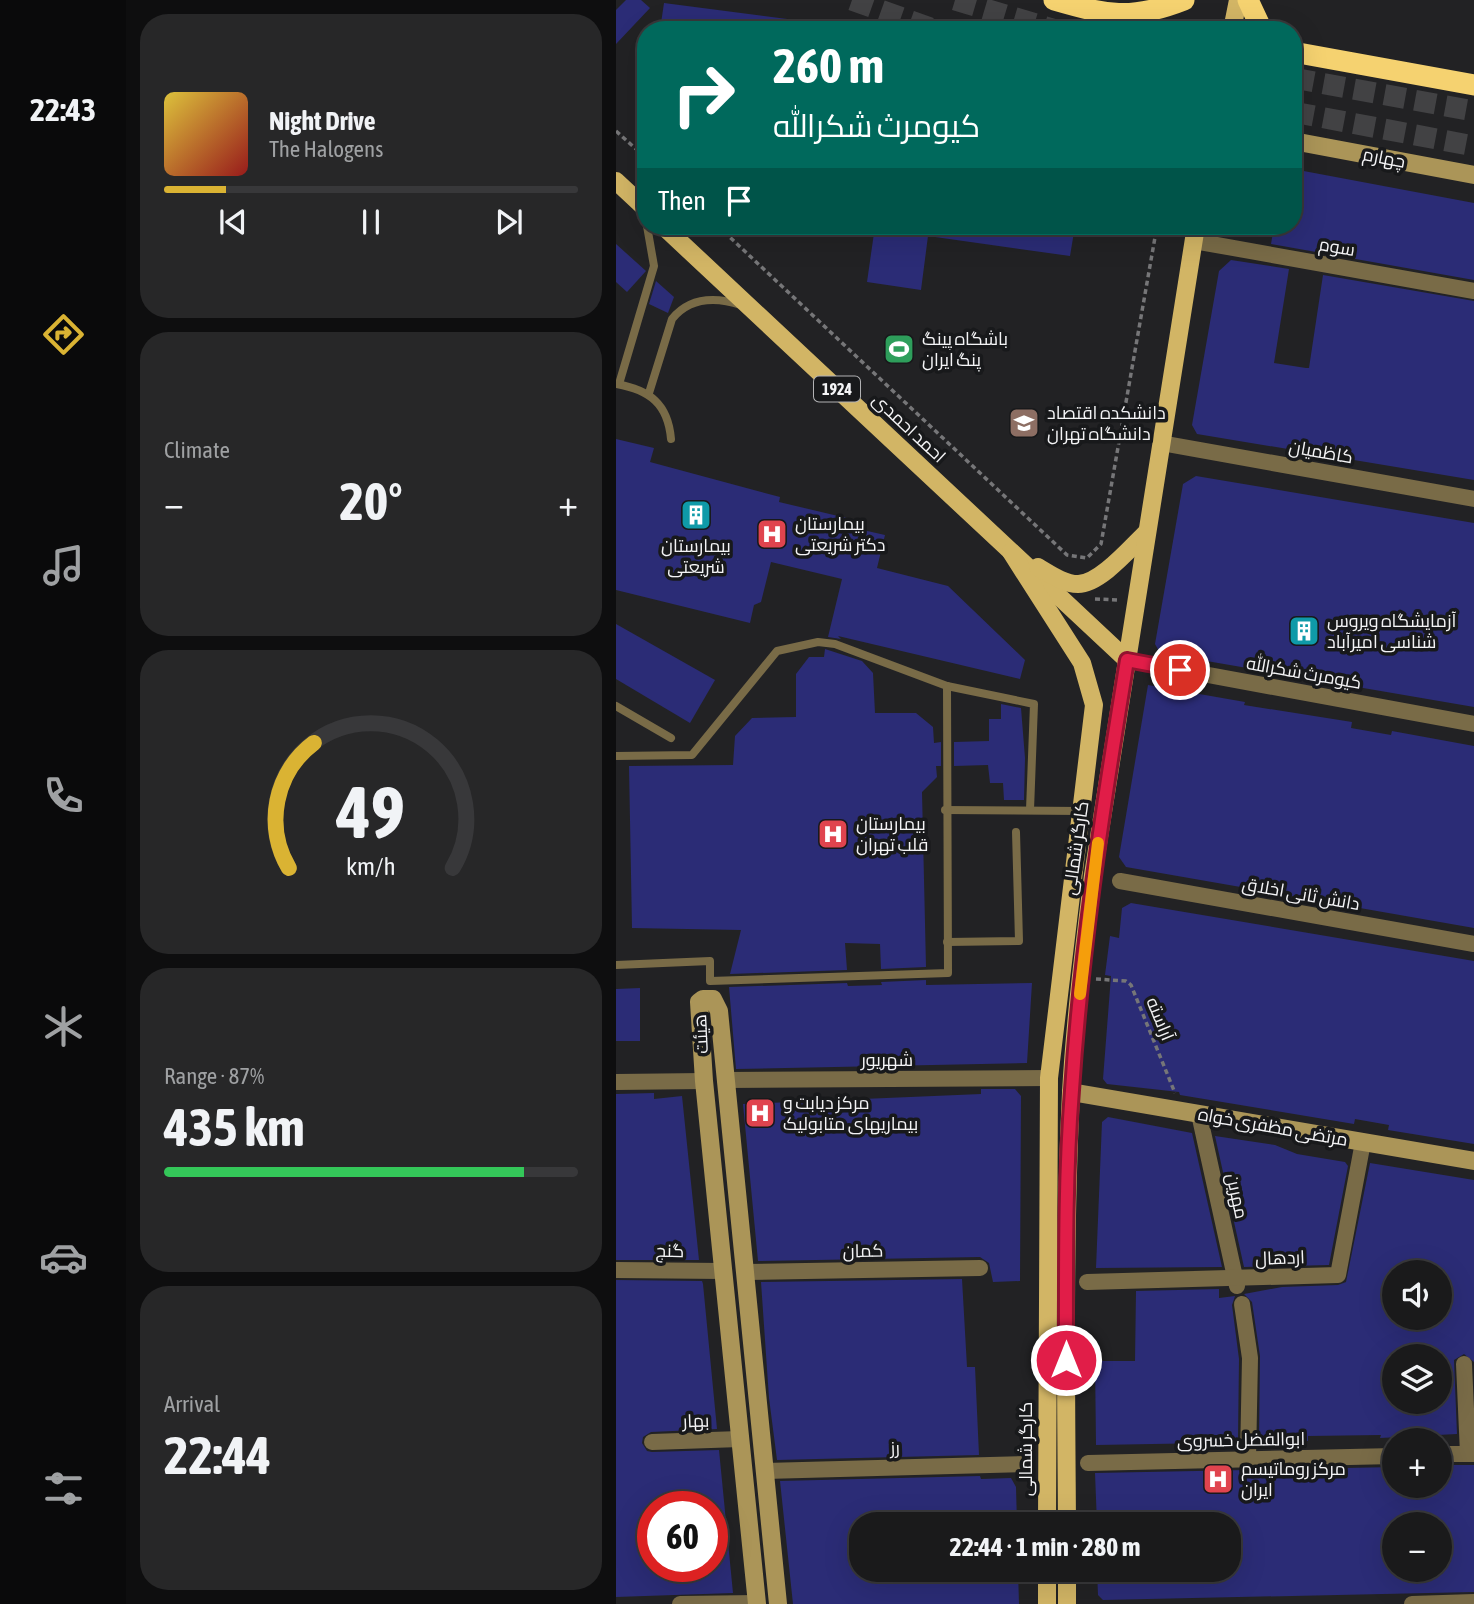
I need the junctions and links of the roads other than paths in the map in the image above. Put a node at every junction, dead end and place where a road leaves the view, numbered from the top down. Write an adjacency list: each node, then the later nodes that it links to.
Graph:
1 (1054, 0): 5 (highway)
2 (1184, 0): 5 (highway)
3 (1238, 0): 7 (main road)
4 (1248, 0): 8 (highway)
5 (1103, 15): 6 (highway)
6 (1117, 21)
7 (1234, 21)
8 (1258, 21)
9 (1302, 54): 10 (highway)
10 (1474, 85)
11 (1302, 143): 12 (street, چهارم)
12 (1474, 176)
13 (616, 181): 14 (main road)
14 (637, 206)
15 (649, 235): 21 (lane)
16 (673, 235): 20 (main road, احمد احمدی / 1924)
17 (1195, 235): 24 (main road, کارگر شمالی)
18 (1200, 235): 19 (street, سوم)
19 (1474, 291)
20 (751, 308): 22 (lane); 27 (main road, احمد احمدی / 1924)
21 (618, 384): 22 (lane)
22 (649, 393): 23 (lane)
23 (671, 439)
24 (1161, 443): 25 (street, کاظمیان); 26 (main road, کارگر شمالی)
25 (1474, 499)
26 (1147, 532): 27 (main road); 28 (main road, کارگر شمالی)
27 (1011, 552): 28 (main road, احمد احمدی / 1924); 36 (main road, کارگر شمالی)
28 (1127, 660): 31 (street, کیومرث شکرالله); 46 (main road, کارگر شمالی)
29 (947, 686): 33 (lane); 34 (lane); 35 (lane)
30 (616, 706): 32 (lane)
31 (1474, 724)
32 (671, 738)
33 (616, 756)
34 (945, 810): 35 (lane); 39 (lane)
35 (1030, 810): 36 (lane)
36 (1081, 811): 42 (main road, کارگر شمالی)
37 (1016, 832): 39 (lane)
38 (1120, 881): 40 (street, دانش ثانی اخلاق)
39 (947, 942): 41 (lane)
40 (1474, 944)
41 (616, 965)
42 (1049, 1078): 43 (street, شهریور); 67 (main road, کارگر شمالی)
43 (725, 1080): 44 (street); 44 (street, هیئت); 53 (street, هیئت)
44 (704, 1081): 45 (street); 52 (street, هیئت)
45 (616, 1082)
46 (1071, 1092): 47 (street, مرتضی مظفری خواه); 68 (main road, کارگر شمالی)
47 (1191, 1113): 48 (street, مرتضی مظفری خواه); 55 (street, مهرین)
48 (1363, 1142): 49 (street, مرتضی مظفری خواه); 55 (street, اردهال)
49 (1474, 1161)
50 (980, 1268): 53 (street, کمان)
51 (616, 1270): 52 (street, گنج)
52 (723, 1271): 53 (street); 58 (street, هیئت)
53 (746, 1272): 66 (street, هیئت)
54 (1087, 1282): 55 (street, اردهال)
55 (1236, 1282)
56 (1242, 1304): 63 (street)
57 (1464, 1364): 61 (street)
58 (740, 1439): 59 (street, بهار); 72 (street, هیئت)
59 (652, 1442)
60 (1452, 1454): 61 (street)
61 (1471, 1454)
62 (1382, 1456): 63 (street, ابوالفضل خسروی)
63 (1248, 1459): 64 (street, ابوالفضل خسروی)
64 (1088, 1463)
65 (1027, 1464): 66 (street, رز)
66 (765, 1471): 74 (street, هیئت)
67 (1047, 1512)
68 (1067, 1512)
69 (1047, 1582): 75 (main road)
70 (1067, 1582): 76 (main road)
71 (1474, 1602): 77 (street)
72 (757, 1603): 73 (street)
73 (680, 1604)
74 (778, 1604)
75 (1047, 1604)
76 (1067, 1604)
77 (1412, 1604)

